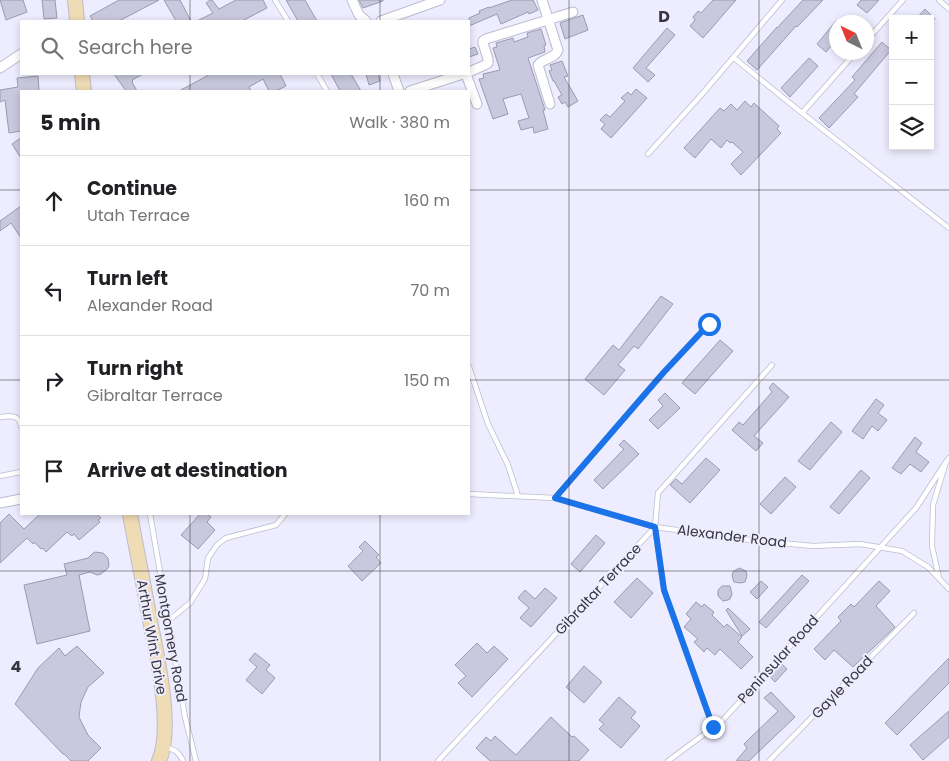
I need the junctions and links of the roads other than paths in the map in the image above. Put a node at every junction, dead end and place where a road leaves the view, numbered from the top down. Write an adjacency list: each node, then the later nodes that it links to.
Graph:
1 (75, 0): 12 (main road)
2 (276, 0): 13 (lane)
3 (352, 0): 14 (street)
4 (440, 0): 15 (street)
5 (542, 0): 16 (street)
6 (782, 0): 19 (lane)
7 (903, 0): 17 (lane)
8 (939, 0): 9 (lane)
9 (945, 2): 10 (lane)
10 (949, 9)
11 (573, 12): 16 (street)
12 (75, 20)
13 (287, 20)
14 (365, 20)
15 (384, 20)
16 (548, 20): 22 (street); 33 (street)
17 (874, 32)
18 (20, 55): 21 (street)
19 (734, 58): 34 (lane); 35 (lane)
20 (849, 60): 34 (lane)
21 (0, 68)
22 (470, 72)
23 (82, 75): 28 (main road)
24 (319, 75): 29 (lane)
25 (393, 75): 30 (street)
26 (460, 75): 31 (street)
27 (469, 75): 32 (street)
28 (84, 90)
29 (327, 90)
30 (399, 90)
31 (413, 90)
32 (477, 104)
33 (550, 104)
34 (802, 113): 36 (lane)
35 (648, 154)
36 (949, 228)
37 (709, 324): 47 (lane)
38 (772, 365): 53 (lane)
39 (470, 370): 46 (lane)
40 (0, 417): 41 (lane)
41 (20, 421)
42 (948, 460): 54 (lane, Peninsular Road); 55 (lane)
43 (20, 472): 44 (lane)
44 (0, 476)
45 (470, 494): 46 (lane, Alexander Road)
46 (518, 496): 47 (lane, Alexander Road)
47 (555, 498): 53 (lane, Alexander Road)
48 (20, 499): 49 (street)
49 (0, 503)
50 (130, 515): 60 (main road, Arthur Wint Drive)
51 (150, 515): 58 (lane, Montgomery Road)
52 (285, 515): 58 (lane)
53 (655, 527): 54 (lane, Alexander Road); 59 (lane, Gibraltar Terrace); 64 (lane, Gibraltar Terrace)
54 (880, 547): 55 (lane, Alexander Road); 59 (lane, Peninsular Road)
55 (939, 578): 56 (lane, Alexander Road)
56 (949, 589)
57 (914, 613): 66 (lane, Gayle Road)
58 (168, 621): 63 (lane, Montgomery Road)
59 (713, 727): 65 (lane, Peninsular Road)
60 (163, 746): 61 (main road, Arthur Wint Drive); 62 (lane)
61 (159, 761)
62 (183, 761)
63 (196, 761)
64 (438, 761)
65 (668, 761)
66 (769, 761)

